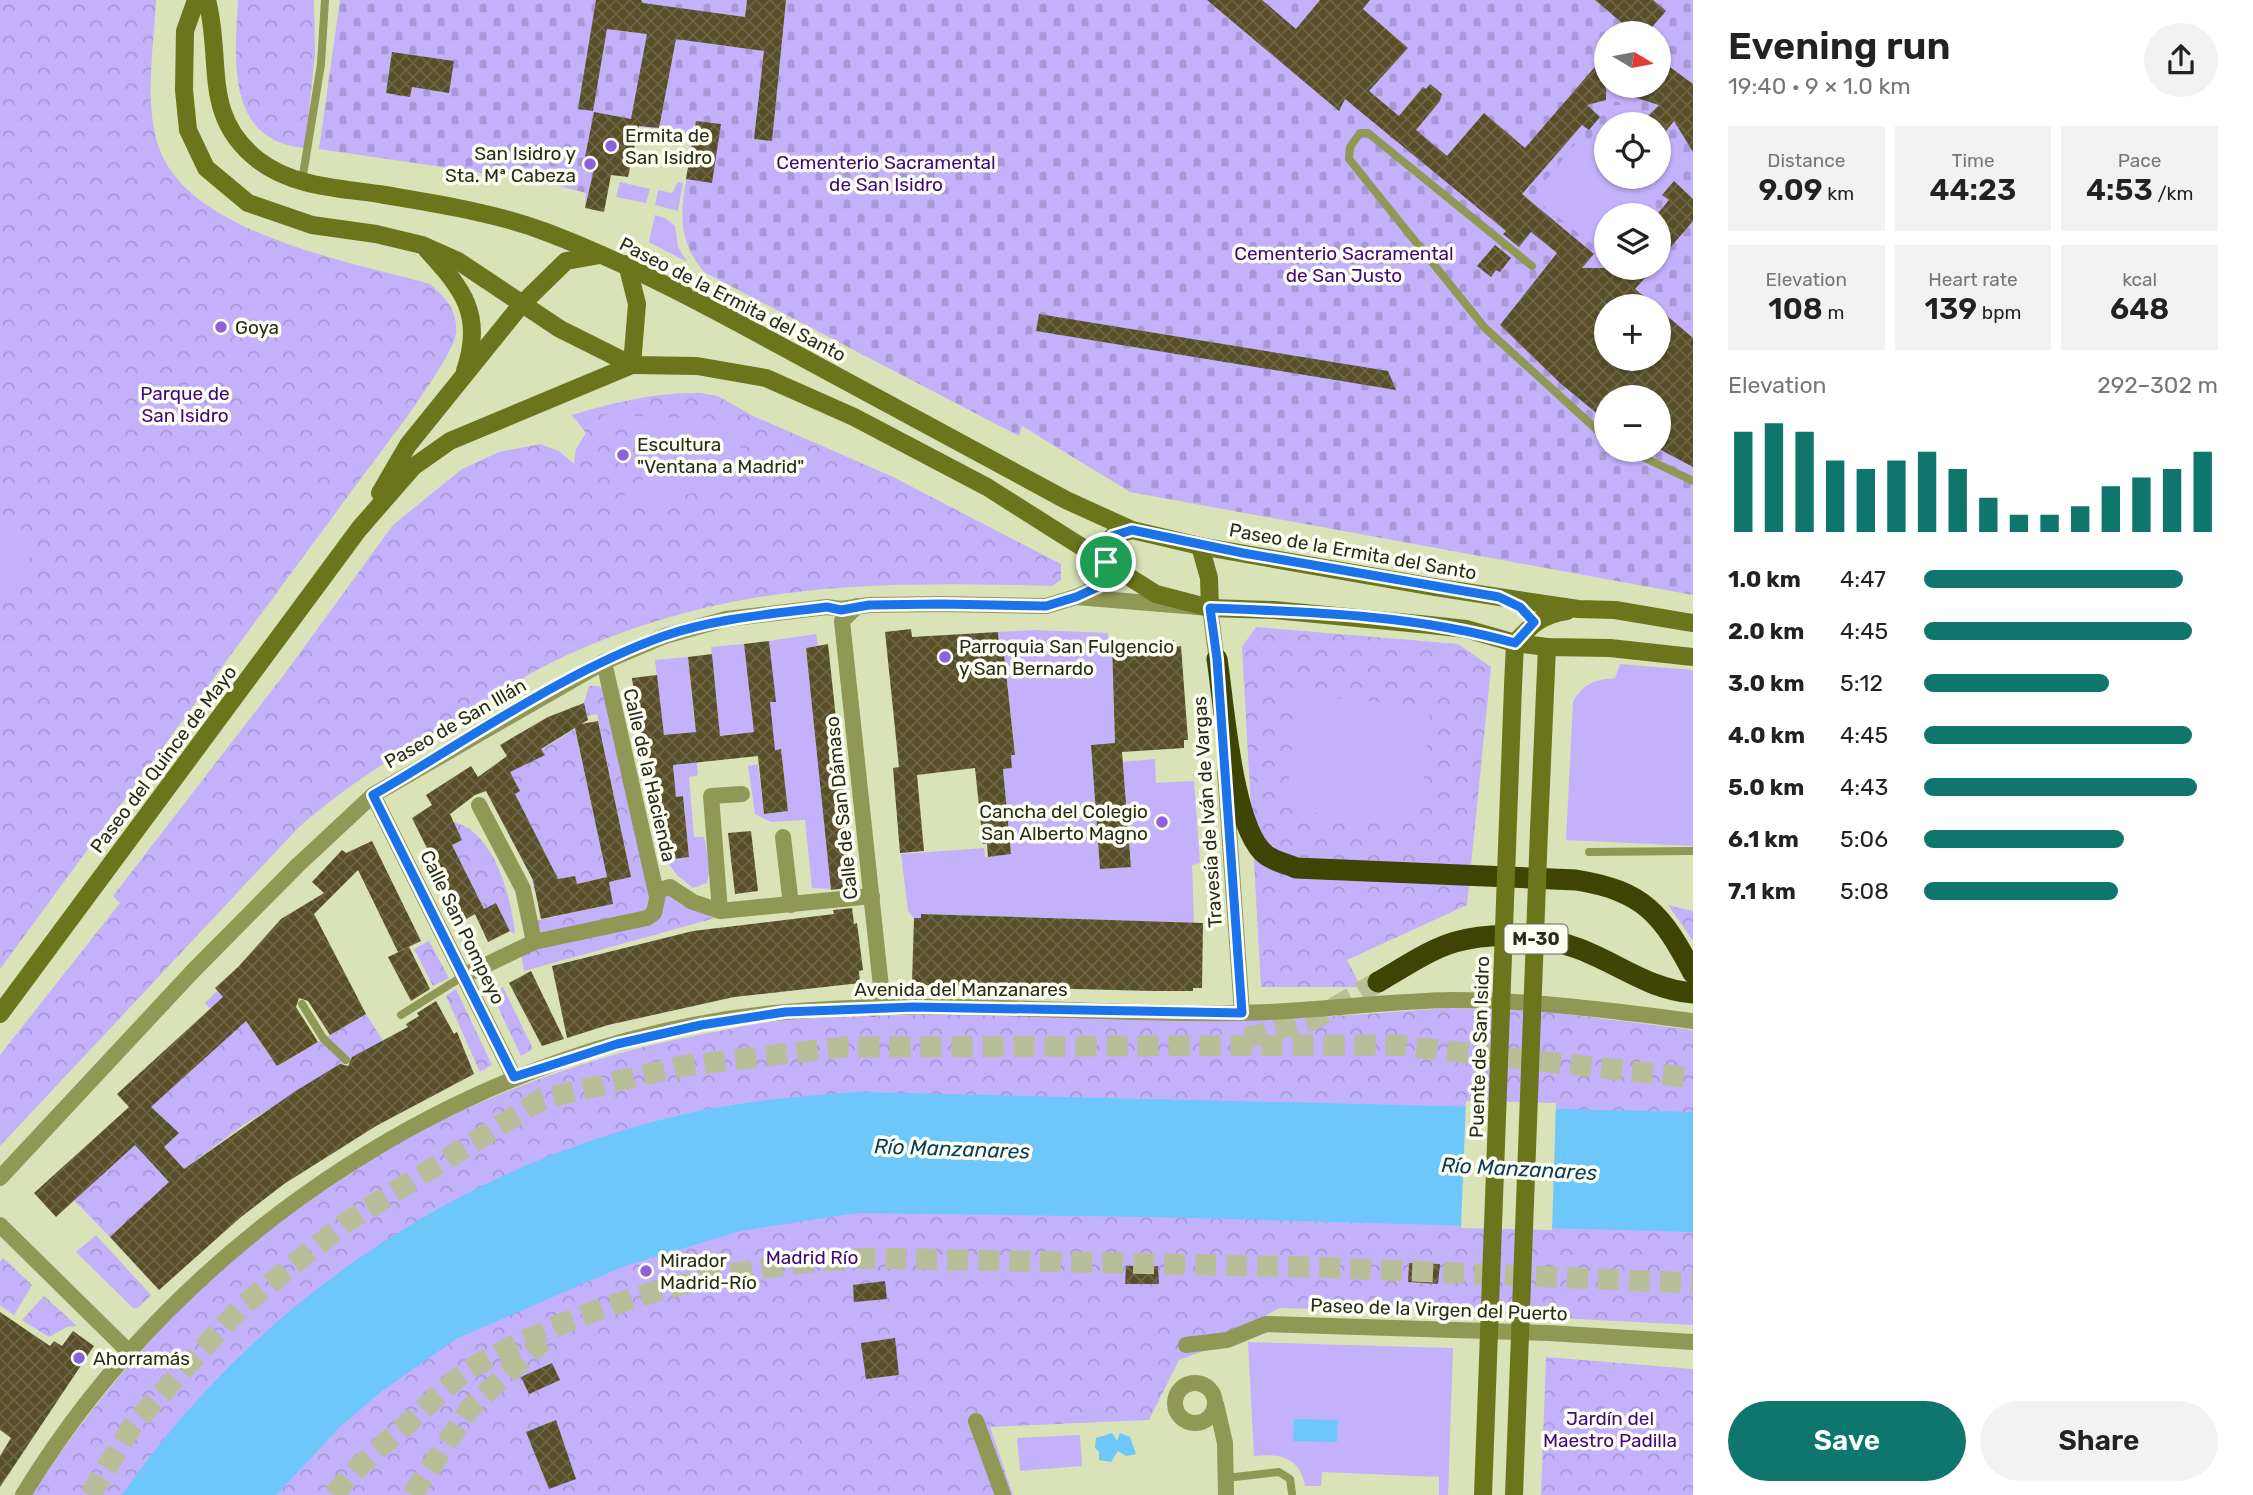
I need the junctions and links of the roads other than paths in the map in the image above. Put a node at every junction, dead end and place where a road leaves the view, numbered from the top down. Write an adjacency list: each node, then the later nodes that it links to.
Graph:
1 (196, 0): 5 (street)
2 (207, 0): 4 (street, Paseo de la Ermita del Santo)
3 (325, 0): 4 (lane)
4 (302, 181): 6 (street, Paseo de la Ermita del Santo)
5 (422, 245): 9 (street); 11 (street)
6 (600, 255): 7 (street, Paseo de la Ermita del Santo); 9 (street, Paseo del Quince de Mayo)
7 (627, 264): 10 (street); 16 (street, Paseo de la Ermita del Santo)
8 (1532, 266): 12 (lane)
9 (521, 305): 10 (street); 11 (street, Paseo del Quince de Mayo)
10 (632, 365): 15 (street, Paseo del Quince de Mayo); 18 (street)
11 (462, 378): 15 (street, Paseo del Quince de Mayo)
12 (1594, 427)
13 (1653, 462): 14 (lane)
14 (1693, 481)
15 (359, 529): 51 (street, Paseo del Quince de Mayo)
16 (1132, 530): 17 (street, Paseo de la Ermita del Santo); 18 (street)
17 (1200, 546): 20 (street, Paseo de la Ermita del Santo); 23 (street, Paseo de la Ermita del Santo)
18 (1106, 562): 19 (street, Paseo de San Illán); 23 (street)
19 (1076, 597): 21 (street, Paseo de San Illán); 23 (street, Paseo de San Illán)
20 (1499, 597): 24 (street, Paseo de la Ermita del Santo); 26 (street, Paseo de la Ermita del Santo)
21 (857, 606): 22 (street, Paseo de San Illán); 25 (street)
22 (827, 607): 25 (street); 32 (street, Paseo de San Illán)
23 (1210, 608): 28 (street); 31 (street, Travesía de Iván de Vargas)
24 (1578, 609): 26 (street, Paseo de la Ermita del Santo); 27 (street, Paseo de la Ermita del Santo)
25 (842, 621): 39 (street, Calle de San Dámaso)
26 (1534, 622): 28 (street, Paseo de la Ermita del Santo); 29 (street, Paseo de la Ermita del Santo)
27 (1693, 623)
28 (1515, 643): 29 (street); 70 (street, Puente de San Isidro, bridge)
29 (1547, 647): 30 (street); 71 (street, bridge)
30 (1693, 657)
31 (1217, 659): 44 (highway); 50 (street, Travesía de Iván de Vargas)
32 (604, 662): 34 (street, Paseo de San Illán); 40 (street, Calle de la Hacienda)
33 (742, 794): 42 (street)
34 (373, 795): 45 (street, Calle San Pompeyo); 56 (street, Paseo de San Illán)
35 (479, 805): 43 (street)
36 (783, 837): 41 (street)
37 (1693, 851): 38 (lane)
38 (1589, 852)
39 (872, 896): 41 (street, Calle de la Hacienda); 49 (street, Calle de San Dámaso)
40 (657, 897): 42 (street, Calle de la Hacienda); 43 (street)
41 (791, 905): 42 (street, Calle de la Hacienda)
42 (720, 911)
43 (534, 942): 45 (street)
44 (1693, 973)
45 (465, 975): 52 (lane); 55 (street, Calle San Pompeyo)
46 (1378, 982): 47 (highway, M-30)
47 (1693, 993)
48 (302, 1004): 54 (lane)
49 (873, 1009): 50 (street, Avenida del Manzanares); 55 (street, Avenida del Manzanares)
50 (1242, 1013): 53 (street, Avenida del Manzanares)
51 (0, 1014)
52 (401, 1015)
53 (1693, 1021)
54 (346, 1060)
55 (514, 1077): 60 (street, Avenida del Manzanares)
56 (0, 1178)
57 (0, 1225): 60 (street)
58 (1693, 1342): 59 (street, Paseo de la Virgen del Puerto)
59 (1186, 1345)
60 (129, 1352): 67 (street, Avenida del Manzanares)
61 (1216, 1401): 63 (street); 63 (street); 64 (street)
62 (976, 1421): 68 (street)
63 (1194, 1423): 64 (street)
64 (1225, 1443): 65 (street)
65 (1226, 1478): 66 (lane); 69 (street)
66 (1292, 1493)
67 (23, 1495)
68 (1003, 1495)
69 (1226, 1495)
70 (1483, 1495)
71 (1514, 1495)

